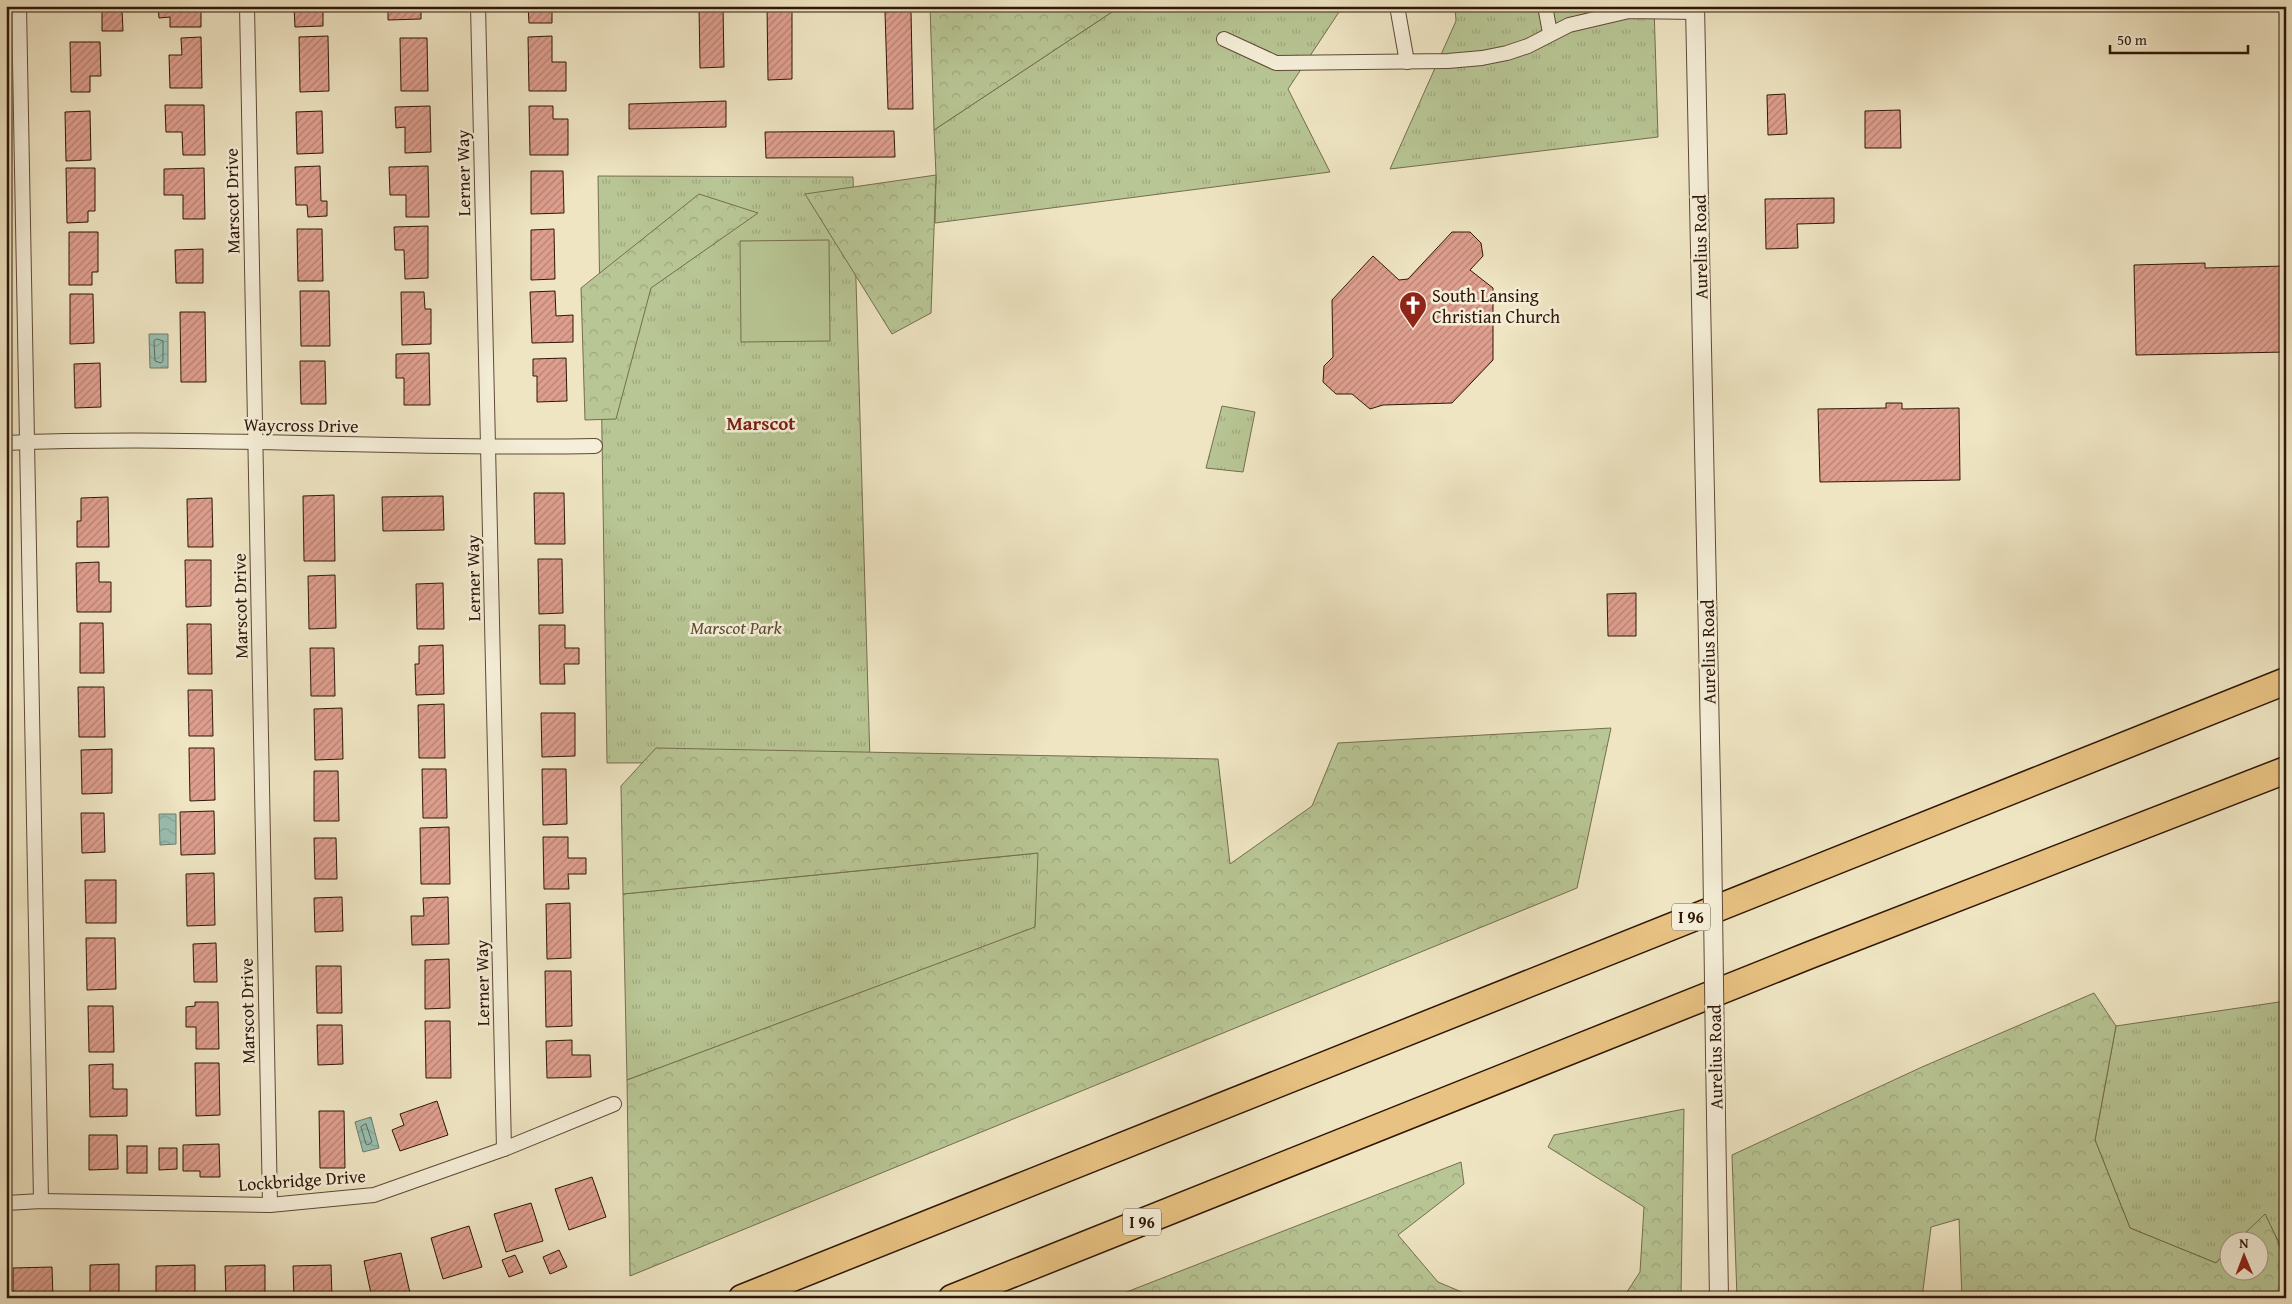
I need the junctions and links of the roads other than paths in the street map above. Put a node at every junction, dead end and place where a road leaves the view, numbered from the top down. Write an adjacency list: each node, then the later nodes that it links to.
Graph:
1 (18, 6): 10 (street)
2 (247, 6): 11 (street, Marscot Drive)
3 (478, 6): 14 (street, Lerner Way)
4 (1397, 6): 9 (street)
5 (1545, 6): 7 (street)
6 (1695, 9): 7 (street); 24 (street, Aurelius Road, bridge)
7 (1550, 32): 9 (street)
8 (1224, 38): 9 (street)
9 (1407, 62)
10 (26, 442): 11 (street, Waycross Drive); 12 (street, Waycross Drive); 19 (street)
11 (255, 442): 14 (street, Waycross Drive); 21 (street, Marscot Drive)
12 (6, 443)
13 (596, 446): 14 (street, Waycross Drive)
14 (489, 448): 18 (street, Lerner Way)
15 (2286, 681): 22 (highway, I 96)
16 (2286, 770): 23 (highway, I 96)
17 (614, 1104): 18 (street, Lockbridge Drive)
18 (504, 1149): 21 (street, Lockbridge Drive)
19 (41, 1202): 20 (street, Lockbridge Drive); 21 (street, Lockbridge Drive)
20 (6, 1203)
21 (270, 1205)
22 (742, 1298)
23 (952, 1298)
24 (1719, 1298)

